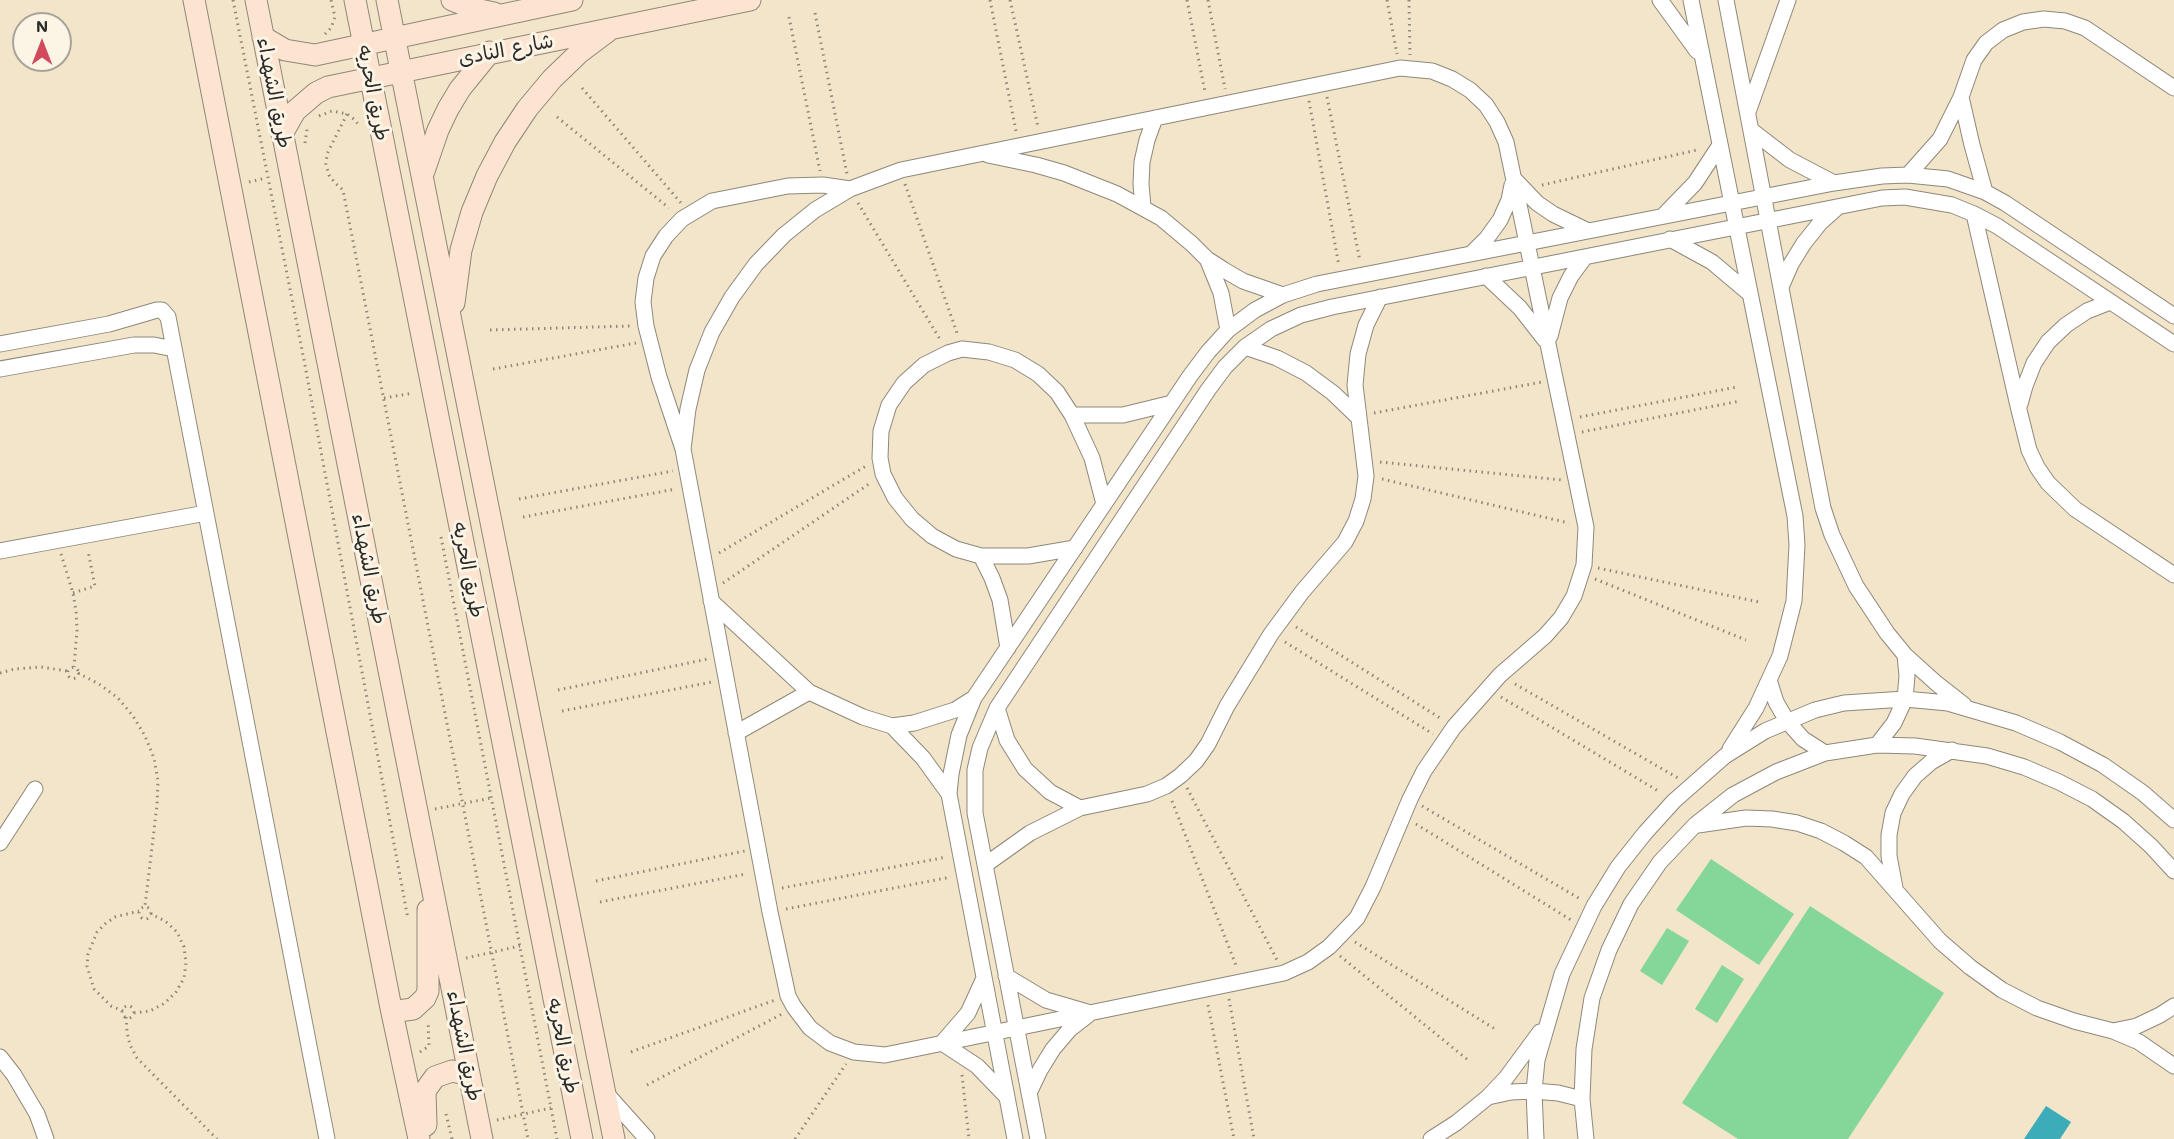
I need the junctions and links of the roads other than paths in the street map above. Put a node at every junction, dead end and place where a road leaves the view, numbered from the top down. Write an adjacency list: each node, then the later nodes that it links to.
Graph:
1 (194, 0): 107 (street)
2 (256, 0): 14 (street, طريق الشهداء)
3 (355, 0): 16 (street, طريق الحريه)
4 (387, 0): 15 (street, طريق الحريه)
5 (452, 0): 12 (street)
6 (572, 0): 12 (street, شارع النادى)
7 (750, 0): 13 (street, شارع النادى)
8 (1660, 0): 18 (street)
9 (1690, 0): 18 (street)
10 (1726, 0): 23 (street)
11 (1788, 0): 23 (street)
12 (501, 14): 15 (street, شارع النادى)
13 (611, 28): 17 (street, شارع النادى); 59 (street)
14 (263, 37): 16 (street, شارع النادى); 26 (street, طريق الشهداء)
15 (395, 37): 16 (street, شارع النادى); 19 (street, طريق الحريه)
16 (363, 44): 20 (street, طريق الحريه)
17 (490, 52): 19 (street, شارع النادى); 29 (street)
18 (1702, 59): 27 (street)
19 (402, 71): 20 (street, شارع النادى); 29 (street, طريق الحريه)
20 (370, 78): 26 (street, شارع النادى); 128 (street, طريق الحريه)
21 (2174, 88): 22 (street)
22 (1962, 97): 30 (street); 34 (street)
23 (1748, 112): 25 (street)
24 (1155, 118): 28 (street); 32 (street); 38 (street)
25 (1752, 130): 31 (street); 35 (street)
26 (282, 134): 103 (street, طريق الشهداء)
27 (1720, 145): 36 (street); 40 (street)
28 (979, 154): 33 (street); 38 (street)
29 (423, 175): 59 (street, طريق الحريه)
30 (1908, 175): 31 (street); 34 (street)
31 (1834, 183): 35 (street)
32 (1518, 184): 43 (street); 45 (street); 46 (street)
33 (850, 189): 71 (street); 71 (street)
34 (1986, 192): 57 (street)
35 (1764, 197): 36 (street); 41 (street)
36 (1732, 203): 40 (street); 42 (street)
37 (1838, 206): 39 (street); 41 (street); 51 (street)
38 (1143, 207): 48 (street)
39 (1974, 214): 55 (street); 68 (street)
40 (1663, 216): 43 (street)
41 (1768, 220): 42 (street); 51 (street)
42 (1736, 226): 44 (street); 52 (street)
43 (1588, 231): 45 (street)
44 (1670, 239): 47 (street); 52 (street)
45 (1527, 243): 46 (street); 49 (street)
46 (1471, 254): 53 (street)
47 (1586, 256): 49 (street); 63 (street)
48 (1207, 258): 53 (street); 60 (street)
49 (1532, 267): 50 (street); 63 (street)
50 (1486, 276): 54 (street); 63 (street)
51 (1781, 287): 80 (street)
52 (1750, 294): 81 (street)
53 (1283, 295): 60 (street)
54 (1380, 297): 64 (street); 70 (street)
55 (2110, 302): 62 (street); 68 (street)
56 (2174, 302): 57 (street)
57 (2155, 303): 58 (street)
58 (2174, 316)
59 (453, 327): 117 (street, طريق الحريه)
60 (1228, 330): 67 (street)
61 (0, 344): 65 (street)
62 (2174, 344)
63 (1548, 345): 108 (street)
64 (1245, 347): 70 (street); 85 (street)
65 (174, 349): 66 (street); 73 (street)
66 (0, 369)
67 (1172, 403): 69 (street); 72 (street)
68 (2019, 410): 77 (street)
69 (1072, 415): 72 (street); 76 (street)
70 (1357, 416): 96 (street)
71 (683, 449): 78 (street)
72 (1104, 504): 74 (street)
73 (206, 513): 75 (street); 125 (street)
74 (1075, 548): 76 (street); 79 (street)
75 (0, 551)
76 (981, 556): 79 (street)
77 (2174, 575)
78 (710, 596): 82 (street); 89 (street)
79 (1008, 648): 83 (street)
80 (1905, 655): 84 (street); 86 (street)
81 (1770, 682): 87 (street); 93 (street)
82 (809, 692): 88 (street); 89 (street)
83 (974, 698): 88 (street); 95 (street)
84 (1905, 699): 86 (street); 87 (street); 90 (street)
85 (997, 708): 96 (street); 100 (street)
86 (1969, 708): 97 (street)
87 (1787, 721): 92 (street); 93 (street)
88 (892, 726): 95 (street)
89 (736, 733): 113 (street)
90 (1877, 745): 91 (street); 92 (street)
91 (1952, 750): 101 (street); 102 (street)
92 (1826, 753): 98 (street)
93 (1725, 756): 109 (street)
94 (35, 789): 99 (street)
95 (949, 794): 105 (street)
96 (1080, 808): 100 (street)
97 (2174, 820)
98 (1695, 825): 102 (street); 122 (street)
99 (0, 843)
100 (985, 866): 104 (street)
101 (2174, 871)
102 (1895, 888): 111 (street)
103 (435, 897): 107 (street); 116 (street, طريق الشهداء)
104 (1006, 976): 108 (street); 110 (street)
105 (984, 978): 112 (street); 113 (street)
106 (2174, 1006): 111 (street)
107 (391, 1008): 126 (street)
108 (1090, 1013): 110 (street); 119 (street)
109 (1546, 1024): 118 (street); 121 (street)
110 (1017, 1028): 112 (street); 119 (street)
111 (2113, 1031): 115 (street)
112 (995, 1032): 113 (street); 120 (street)
113 (942, 1043): 120 (street)
114 (0, 1057): 124 (street)
115 (2174, 1066)
116 (470, 1078): 123 (street, طريق الشهداء); 127 (street)
117 (603, 1090): 129 (street, طريق الحريه); 130 (street)
118 (1534, 1090): 121 (street); 122 (street); 134 (street)
119 (1029, 1093): 132 (street)
120 (1007, 1096): 131 (street)
121 (1488, 1097): 133 (street)
122 (1582, 1099): 135 (street)
123 (490, 1134)
124 (46, 1139)
125 (327, 1139)
126 (419, 1139)
127 (427, 1139)
128 (582, 1139)
129 (614, 1139)
130 (647, 1139)
131 (1015, 1139)
132 (1038, 1139)
133 (1431, 1139)
134 (1536, 1139)
135 (1586, 1139)

